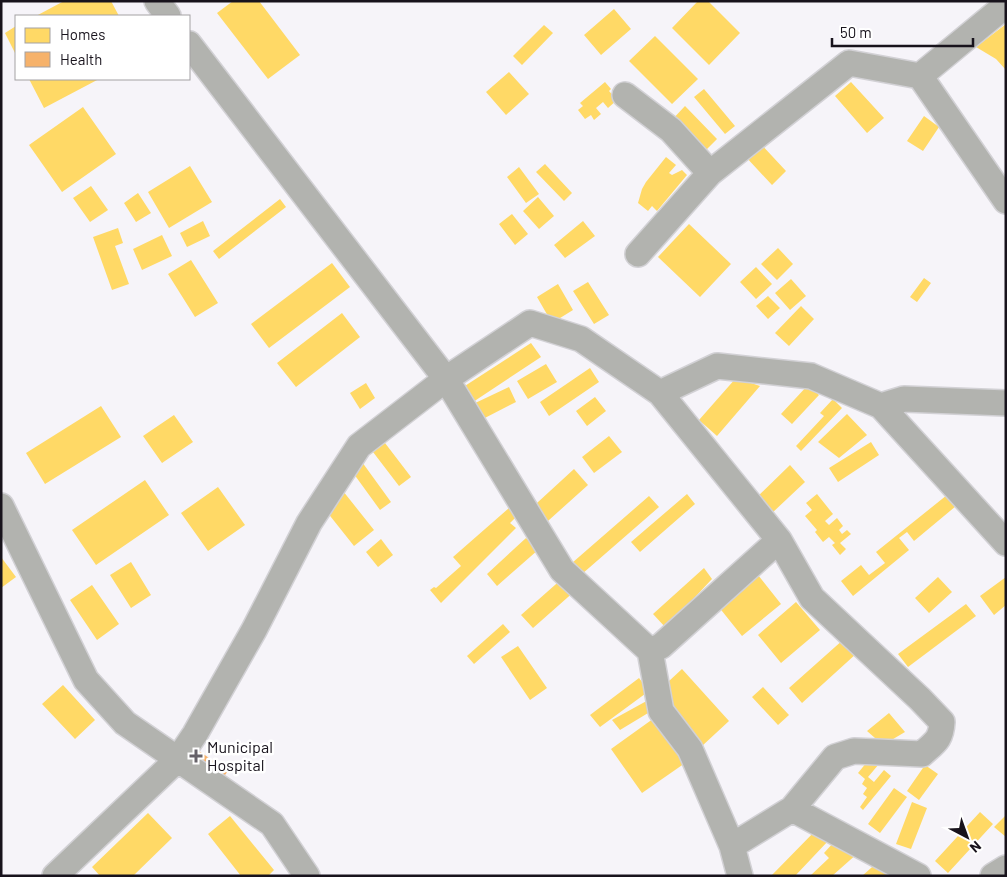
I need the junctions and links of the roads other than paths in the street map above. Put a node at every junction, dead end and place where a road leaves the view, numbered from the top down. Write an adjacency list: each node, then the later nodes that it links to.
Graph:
1 (157, 1): 3 (street)
2 (1006, 5): 5 (street)
3 (167, 15)
4 (190, 45): 10 (street)
5 (920, 76): 7 (street); 8 (street)
6 (625, 95): 7 (street)
7 (710, 173): 9 (street)
8 (1006, 201)
9 (638, 254)
10 (446, 379): 11 (street); 17 (street); 18 (street)
11 (660, 393): 13 (street); 15 (street)
12 (1006, 403): 13 (street)
13 (881, 406): 16 (street)
14 (1, 506): 18 (street)
15 (780, 540): 17 (street); 19 (street)
16 (1006, 543)
17 (650, 651): 20 (street)
18 (178, 759): 22 (street); 23 (street)
19 (792, 809): 20 (street); 25 (street)
20 (732, 846): 24 (street)
21 (1006, 868): 26 (street)
22 (55, 876)
23 (307, 876)
24 (740, 876)
25 (918, 876)
26 (993, 876)

